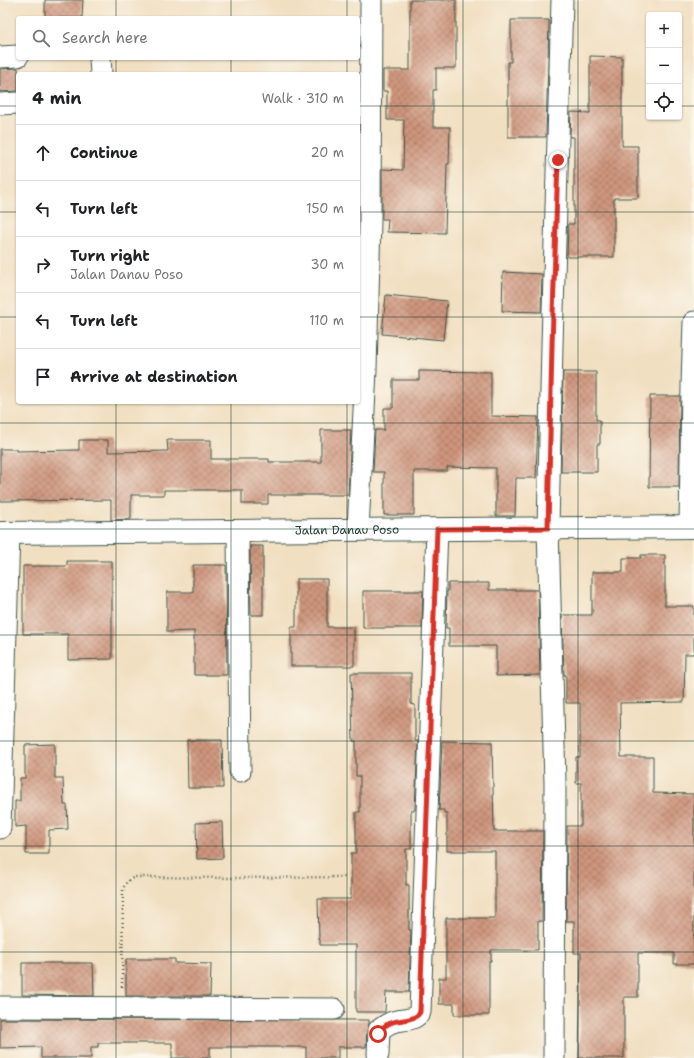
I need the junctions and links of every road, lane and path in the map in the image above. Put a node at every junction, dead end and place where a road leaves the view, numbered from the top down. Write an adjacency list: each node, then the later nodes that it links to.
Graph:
1 (371, 0): 7 (street)
2 (562, 0): 12 (street)
3 (16, 56): 4 (street)
4 (0, 57)
5 (100, 60): 6 (street)
6 (101, 72)
7 (364, 88): 14 (street)
8 (16, 103): 9 (street)
9 (0, 104)
10 (694, 322): 11 (street)
11 (692, 527): 12 (street, Jalan Danau Poso)
12 (548, 528): 13 (street, Jalan Danau Poso); 24 (street)
13 (437, 529): 14 (street, Jalan Danau Poso); 23 (street)
14 (358, 530): 15 (street, Jalan Danau Poso)
15 (238, 531): 16 (street, Jalan Danau Poso); 17 (street)
16 (4, 533): 18 (street)
17 (240, 771)
18 (0, 828)
19 (345, 877): 21 (path)
20 (0, 1006): 21 (street)
21 (122, 1008): 22 (street)
22 (334, 1009)
23 (378, 1056)
24 (554, 1058)

